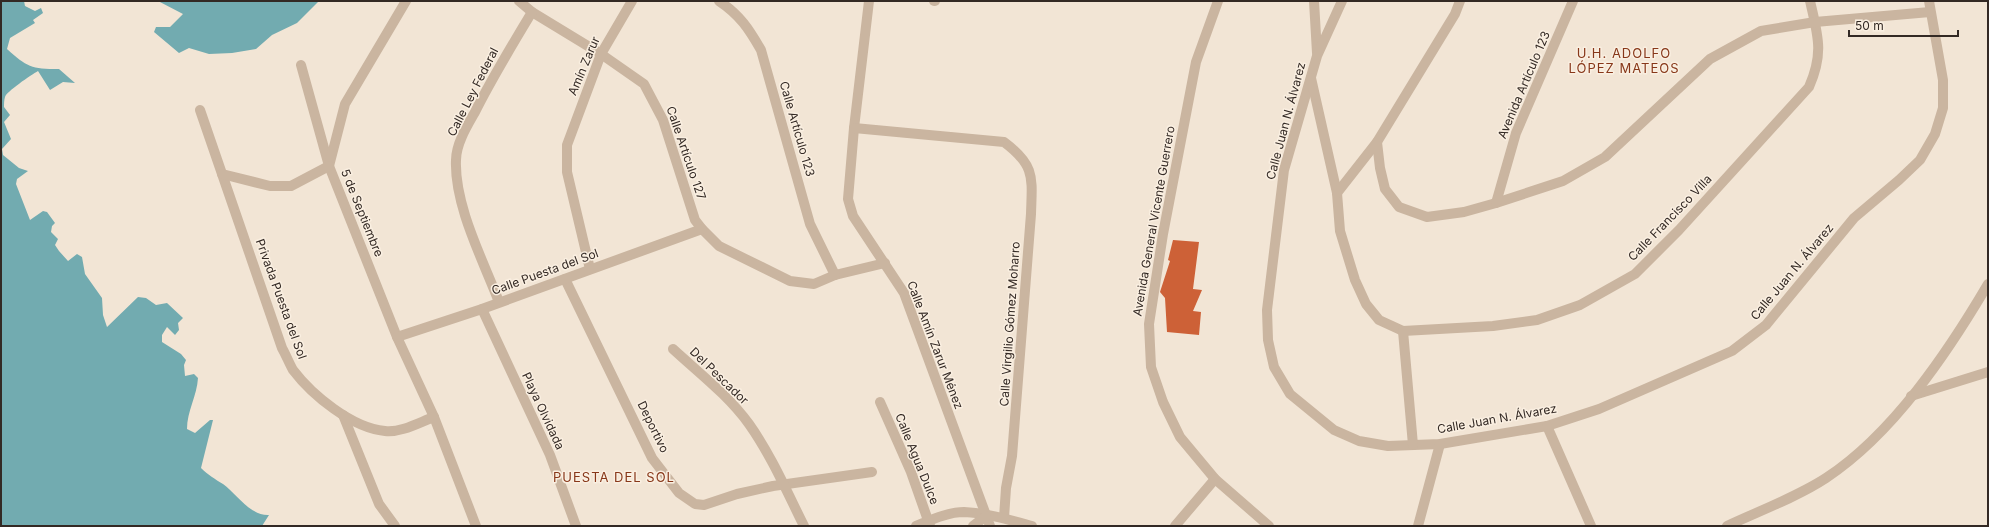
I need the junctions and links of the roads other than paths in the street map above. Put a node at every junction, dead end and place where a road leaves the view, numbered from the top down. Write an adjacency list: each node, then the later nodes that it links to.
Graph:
1 (406, 1): 23 (street, 5 de Septiembre)
2 (519, 1): 13 (street, Calle Artículo 127)
3 (632, 1): 16 (street, Amín Zarur)
4 (719, 1): 30 (street, Calle Artículo 123)
5 (869, 1): 21 (street, Calle Amín Zarur Ménez)
6 (1218, 1): 47 (street, Avenida General Vicente Guerrero)
7 (1314, 1): 17 (street)
8 (1342, 1): 17 (street, Calle Juan N. Álvarez)
9 (1460, 1): 22 (street)
10 (1574, 1): 26 (street, Avenida Artículo 123)
11 (1810, 1): 15 (street, Calle Francisco Villa)
12 (1929, 1): 14 (street, Calle Juan N. Álvarez)
13 (532, 12): 16 (street, Calle Artículo 127); 33 (street, Calle Ley Federal)
14 (1930, 12): 15 (street); 43 (street, Calle Juan N. Álvarez)
15 (1815, 22): 26 (street); 35 (street, Calle Francisco Villa)
16 (601, 54): 27 (street, Calle Artículo 127); 29 (street, Amín Zarur)
17 (1317, 56): 19 (street, Calle Juan N. Álvarez)
18 (301, 65): 23 (street)
19 (1310, 76): 25 (street, Calle Francisco Villa); 45 (street, Calle Juan N. Álvarez)
20 (200, 110): 24 (street, Privada Puesta del Sol)
21 (854, 128): 28 (street, Calle Amín Zarur Ménez); 50 (street, Calle Virgilio Gómez Moharro)
22 (1377, 142): 25 (street); 26 (street)
23 (329, 166): 24 (street); 36 (street, 5 de Septiembre)
24 (222, 174): 41 (street, Privada Puesta del Sol)
25 (1337, 193): 35 (street, Calle Francisco Villa)
26 (1496, 203)
27 (702, 229): 29 (street, Calle Puesta del Sol); 30 (street, Calle Artículo 127)
28 (885, 263): 30 (street); 49 (street, Calle Amín Zarur Ménez)
29 (590, 269): 31 (street, Calle Puesta del Sol)
30 (835, 275)
31 (565, 279): 33 (street, Calle Puesta del Sol); 48 (street, Deportivo)
32 (1988, 284): 39 (street)
33 (499, 302): 34 (street, Calle Puesta del Sol)
34 (482, 309): 36 (street, Calle Puesta del Sol); 54 (street, Playa Olvidada)
35 (1403, 331): 45 (street)
36 (397, 337): 42 (street, 5 de Septiembre)
37 (673, 349): 48 (street, Del Pescador)
38 (1988, 372): 39 (street)
39 (1911, 396): 64 (street)
40 (880, 402): 51 (street, Calle Agua Dulce)
41 (344, 415): 42 (street); 53 (street)
42 (434, 416): 52 (street, 5 de Septiembre)
43 (1547, 426): 44 (street, Calle Juan N. Álvarez); 63 (street)
44 (1440, 444): 45 (street, Calle Juan N. Álvarez); 62 (street)
45 (1413, 445)
46 (872, 472): 48 (street, Deportivo)
47 (1215, 479): 60 (street); 61 (street, Avenida General Vicente Guerrero)
48 (778, 485): 55 (street)
49 (986, 516): 50 (street); 51 (street); 57 (street); 58 (street, Calle Amín Zarur Ménez)
50 (1004, 518): 59 (street)
51 (929, 524): 56 (street)
52 (475, 525)
53 (394, 526)
54 (576, 526)
55 (804, 526)
56 (916, 526)
57 (973, 526)
58 (990, 526)
59 (1032, 526)
60 (1174, 526)
61 (1269, 526)
62 (1418, 526)
63 (1591, 526)
64 (1727, 526)

